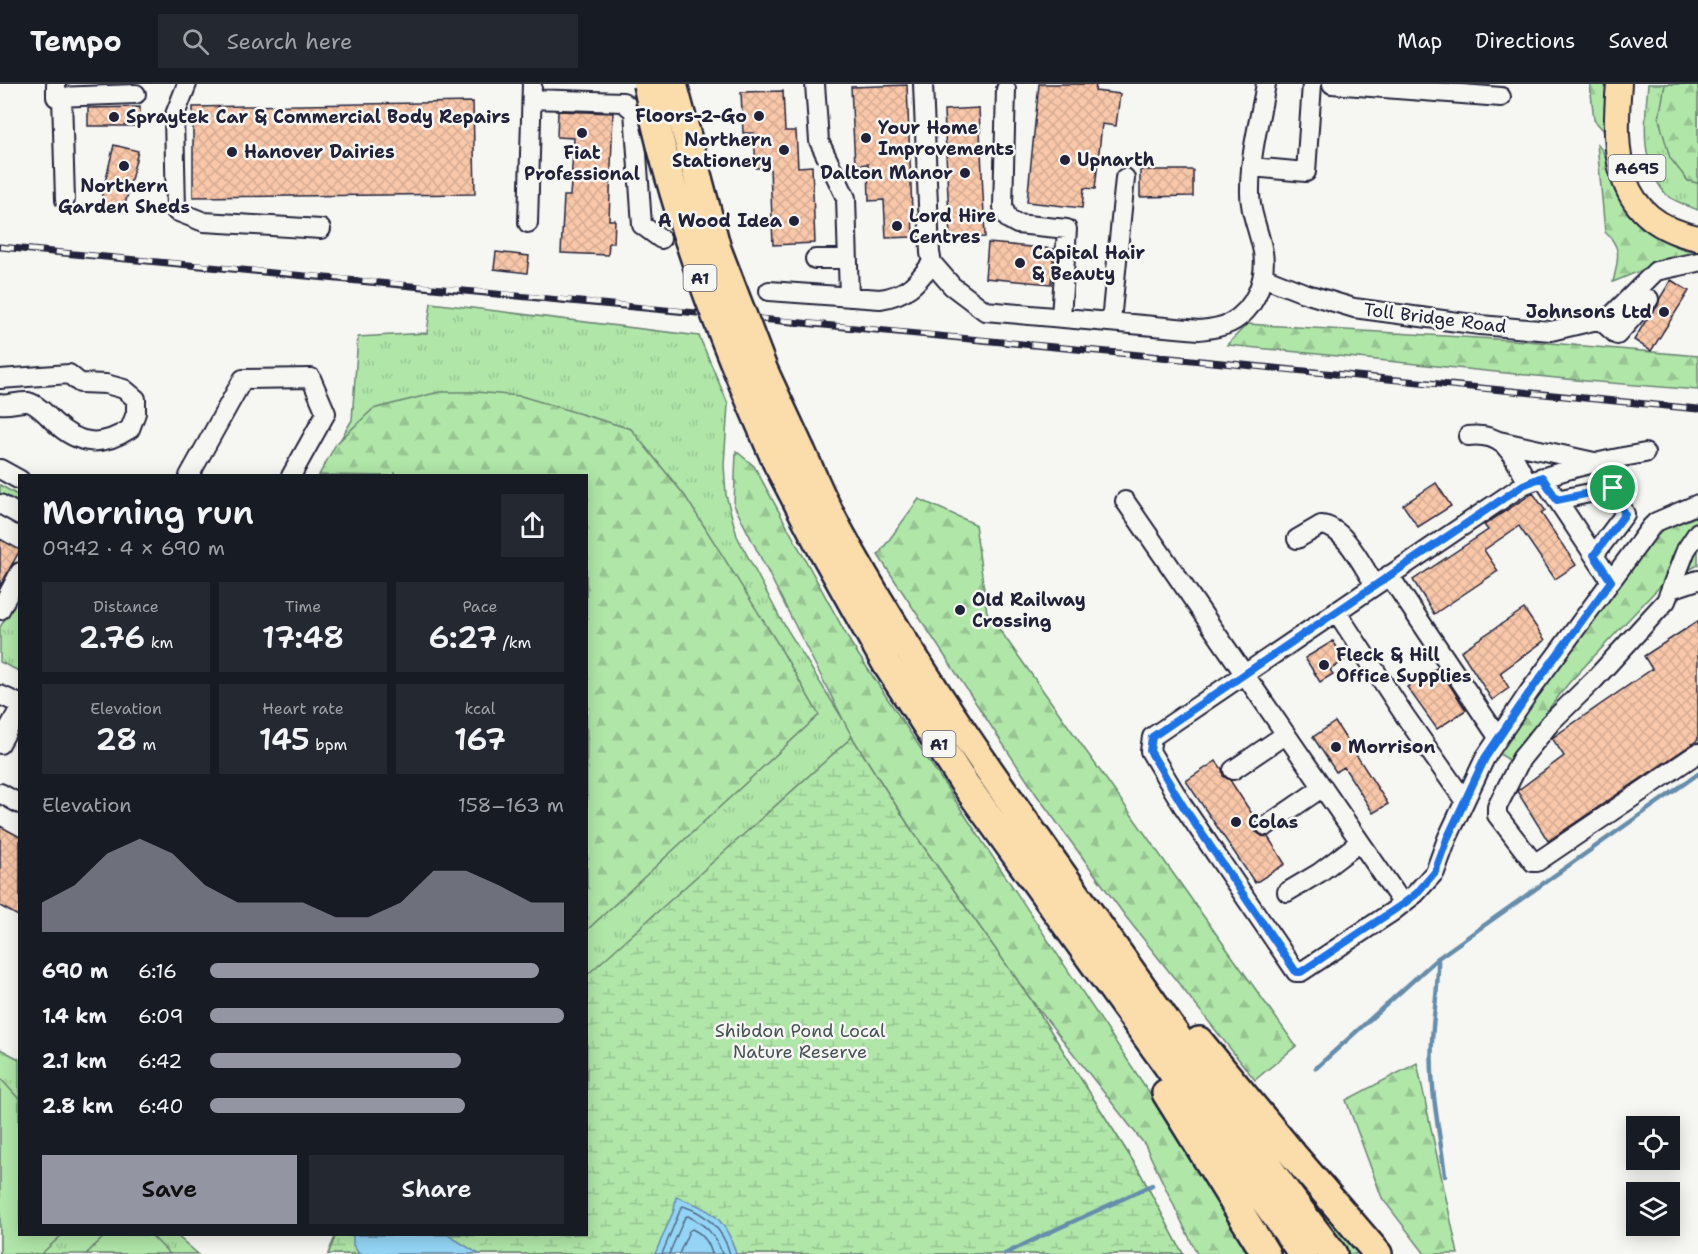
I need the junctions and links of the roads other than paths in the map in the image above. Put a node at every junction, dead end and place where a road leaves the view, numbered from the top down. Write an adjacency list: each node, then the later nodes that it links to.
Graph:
1 (187, 84): 21 (street)
2 (647, 84): 78 (highway, A1, bridge)
3 (673, 84): 77 (highway, A1, bridge)
4 (815, 84): 26 (street)
5 (923, 84): 24 (street)
6 (1266, 84): 16 (street)
7 (1312, 84): 16 (street)
8 (1332, 84): 15 (street)
9 (1619, 84): 22 (main road)
10 (1632, 84): 19 (main road, A695)
11 (1006, 89): 32 (street)
12 (59, 90): 14 (street); 18 (street)
13 (532, 92): 20 (street); 23 (street)
14 (136, 94)
15 (1501, 97)
16 (1251, 167): 28 (street)
17 (1125, 178): 34 (street)
18 (65, 200)
19 (1698, 222)
20 (528, 223)
21 (321, 229)
22 (1698, 238)
23 (662, 239)
24 (931, 258): 30 (street); 32 (street)
25 (815, 259): 26 (street)
26 (848, 260): 30 (street)
27 (1698, 262): 33 (street, Toll Bridge Road)
28 (1263, 277): 33 (street, Toll Bridge Road); 34 (street)
29 (769, 291): 30 (street)
30 (849, 297)
31 (1649, 299): 33 (street)
32 (1061, 317): 34 (street)
33 (1599, 319)
34 (1111, 322)
35 (0, 379): 36 (street)
36 (0, 404)
37 (1468, 436): 38 (street)
38 (1499, 441): 40 (street); 45 (street)
39 (1645, 453): 40 (street)
40 (1598, 462): 45 (street)
41 (0, 469): 44 (street)
42 (190, 474): 43 (street)
43 (292, 474)
44 (18, 479)
45 (1535, 480): 46 (street); 55 (street)
46 (1557, 500): 53 (street); 53 (street)
47 (1125, 501): 61 (street)
48 (0, 504): 50 (street)
49 (1698, 504): 57 (street)
50 (18, 514)
51 (1698, 532): 58 (street)
52 (1297, 538): 55 (street)
53 (1594, 555): 57 (street)
54 (18, 576): 59 (street)
55 (1382, 580): 60 (street); 65 (street)
56 (1698, 580): 58 (street)
57 (1611, 581): 65 (street)
58 (1671, 589): 67 (street)
59 (0, 610)
60 (1336, 611): 61 (street); 71 (street)
61 (1245, 673): 64 (street); 76 (street)
62 (0, 695): 63 (street)
63 (18, 714): 66 (street)
64 (1286, 734): 68 (street); 69 (street)
65 (1498, 737): 71 (street)
66 (0, 744)
67 (1698, 753)
68 (1233, 770)
69 (1323, 787): 73 (street); 74 (street)
70 (0, 793): 72 (street)
71 (1464, 800): 76 (street)
72 (18, 803)
73 (1266, 826)
74 (1360, 842): 75 (street); 76 (street)
75 (1287, 892)
76 (1403, 904)
77 (1114, 946): 81 (highway, A1); 82 (highway)
78 (1126, 1009): 79 (highway); 80 (highway, A1)
79 (1266, 1254)
80 (1303, 1254)
81 (1333, 1254)
82 (1378, 1254)

